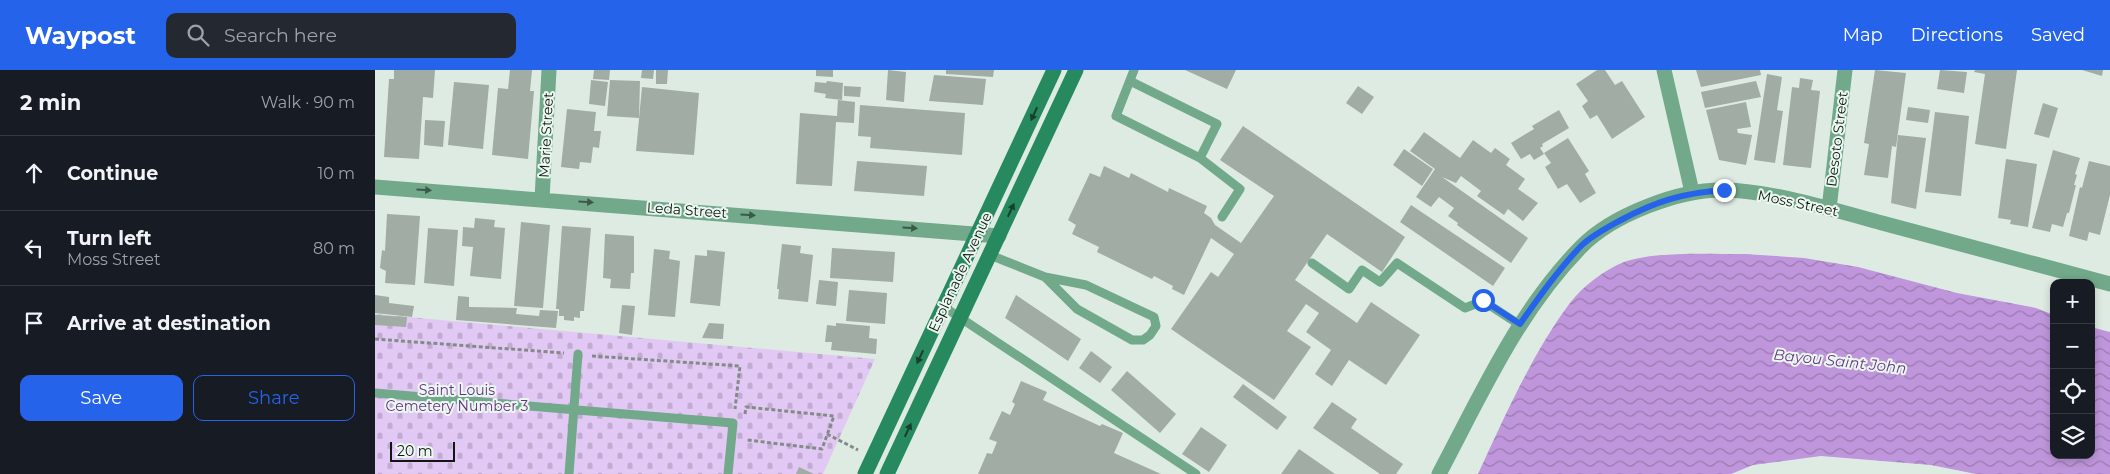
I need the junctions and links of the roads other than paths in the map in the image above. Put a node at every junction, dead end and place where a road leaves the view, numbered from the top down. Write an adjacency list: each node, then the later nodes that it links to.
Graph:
1 (549, 70): 11 (street, Marie Street)
2 (1054, 70): 14 (street, Esplanade Avenue, one-way to 14)
3 (1076, 70): 15 (street, Esplanade Avenue, one-way to 3)
4 (1134, 70): 7 (lane)
5 (1664, 70): 10 (street)
6 (1845, 70): 12 (street, Desoto Street)
7 (1129, 81): 8 (lane); 8 (lane)
8 (1200, 158): 13 (lane)
9 (375, 187): 11 (street, Leda Street, one-way to 11)
10 (1692, 192): 12 (street, Moss Street); 22 (street, Moss Street)
11 (542, 199): 14 (street, Leda Street, one-way to 14)
12 (1829, 209): 19 (street, Moss Street)
13 (1221, 217)
14 (979, 233): 15 (street, Leda Street); 20 (street, Esplanade Avenue)
15 (999, 236): 16 (street, Esplanade Avenue)
16 (990, 255): 18 (lane); 21 (street, Esplanade Avenue)
17 (1312, 263): 22 (lane)
18 (1045, 277): 18 (lane)
19 (2110, 284)
20 (944, 307): 21 (lane); 29 (street, Esplanade Avenue, one-way to 29)
21 (961, 317): 26 (lane); 30 (street, Esplanade Avenue, one-way to 21)
22 (1520, 324): 31 (street, Moss Street)
23 (578, 354): 25 (lane)
24 (375, 392): 25 (lane)
25 (574, 410): 27 (lane); 28 (lane)
26 (1193, 473)
27 (569, 474)
28 (729, 474)
29 (865, 474)
30 (887, 474)
31 (1439, 474)

